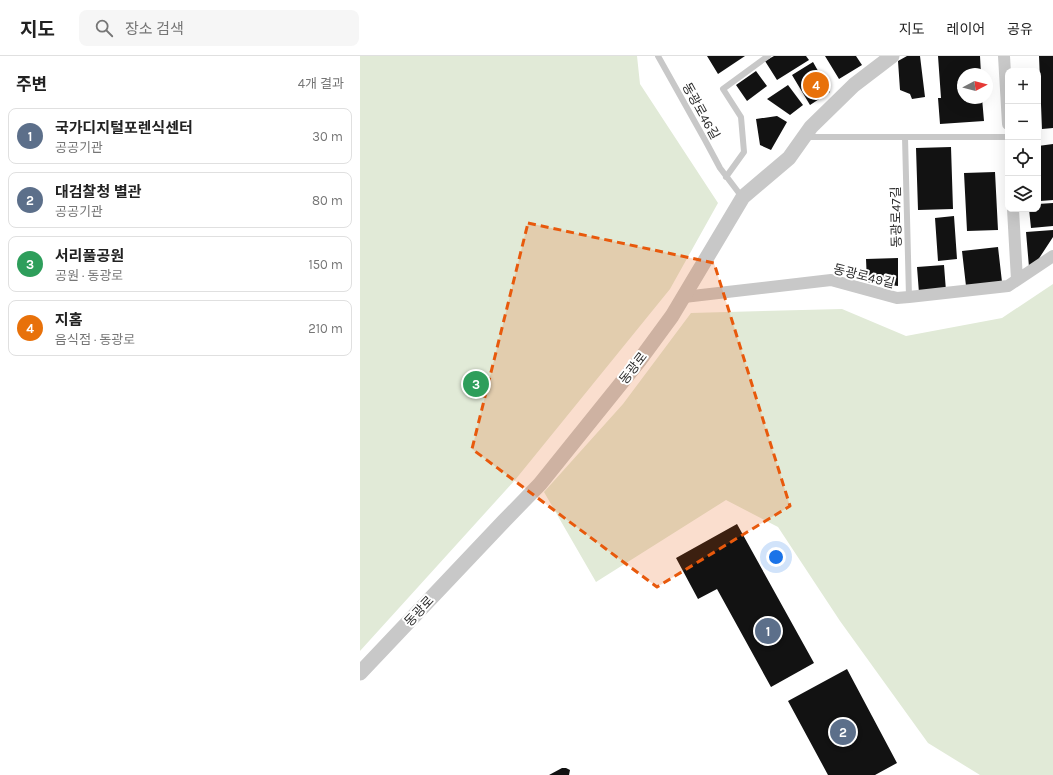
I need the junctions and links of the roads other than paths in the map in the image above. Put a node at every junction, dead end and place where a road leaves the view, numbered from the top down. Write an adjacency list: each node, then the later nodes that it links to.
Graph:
1 (658, 56): 9 (lane, 동광로46길)
2 (768, 56): 9 (lane)
3 (892, 56): 6 (street, 동광로)
4 (1004, 56): 5 (street)
5 (1007, 104)
6 (804, 137): 7 (lane); 10 (street, 동광로)
7 (905, 137): 8 (lane); 15 (lane, 동광로47길)
8 (1005, 137)
9 (726, 177): 10 (lane, 동광로46길)
10 (743, 197): 14 (street, 동광로)
11 (1013, 212): 13 (street)
12 (1053, 256): 13 (street, 동광로49길)
13 (1017, 280): 15 (street, 동광로49길)
14 (684, 297): 15 (street, 동광로49길); 16 (street, 동광로)
15 (909, 297)
16 (360, 673)

